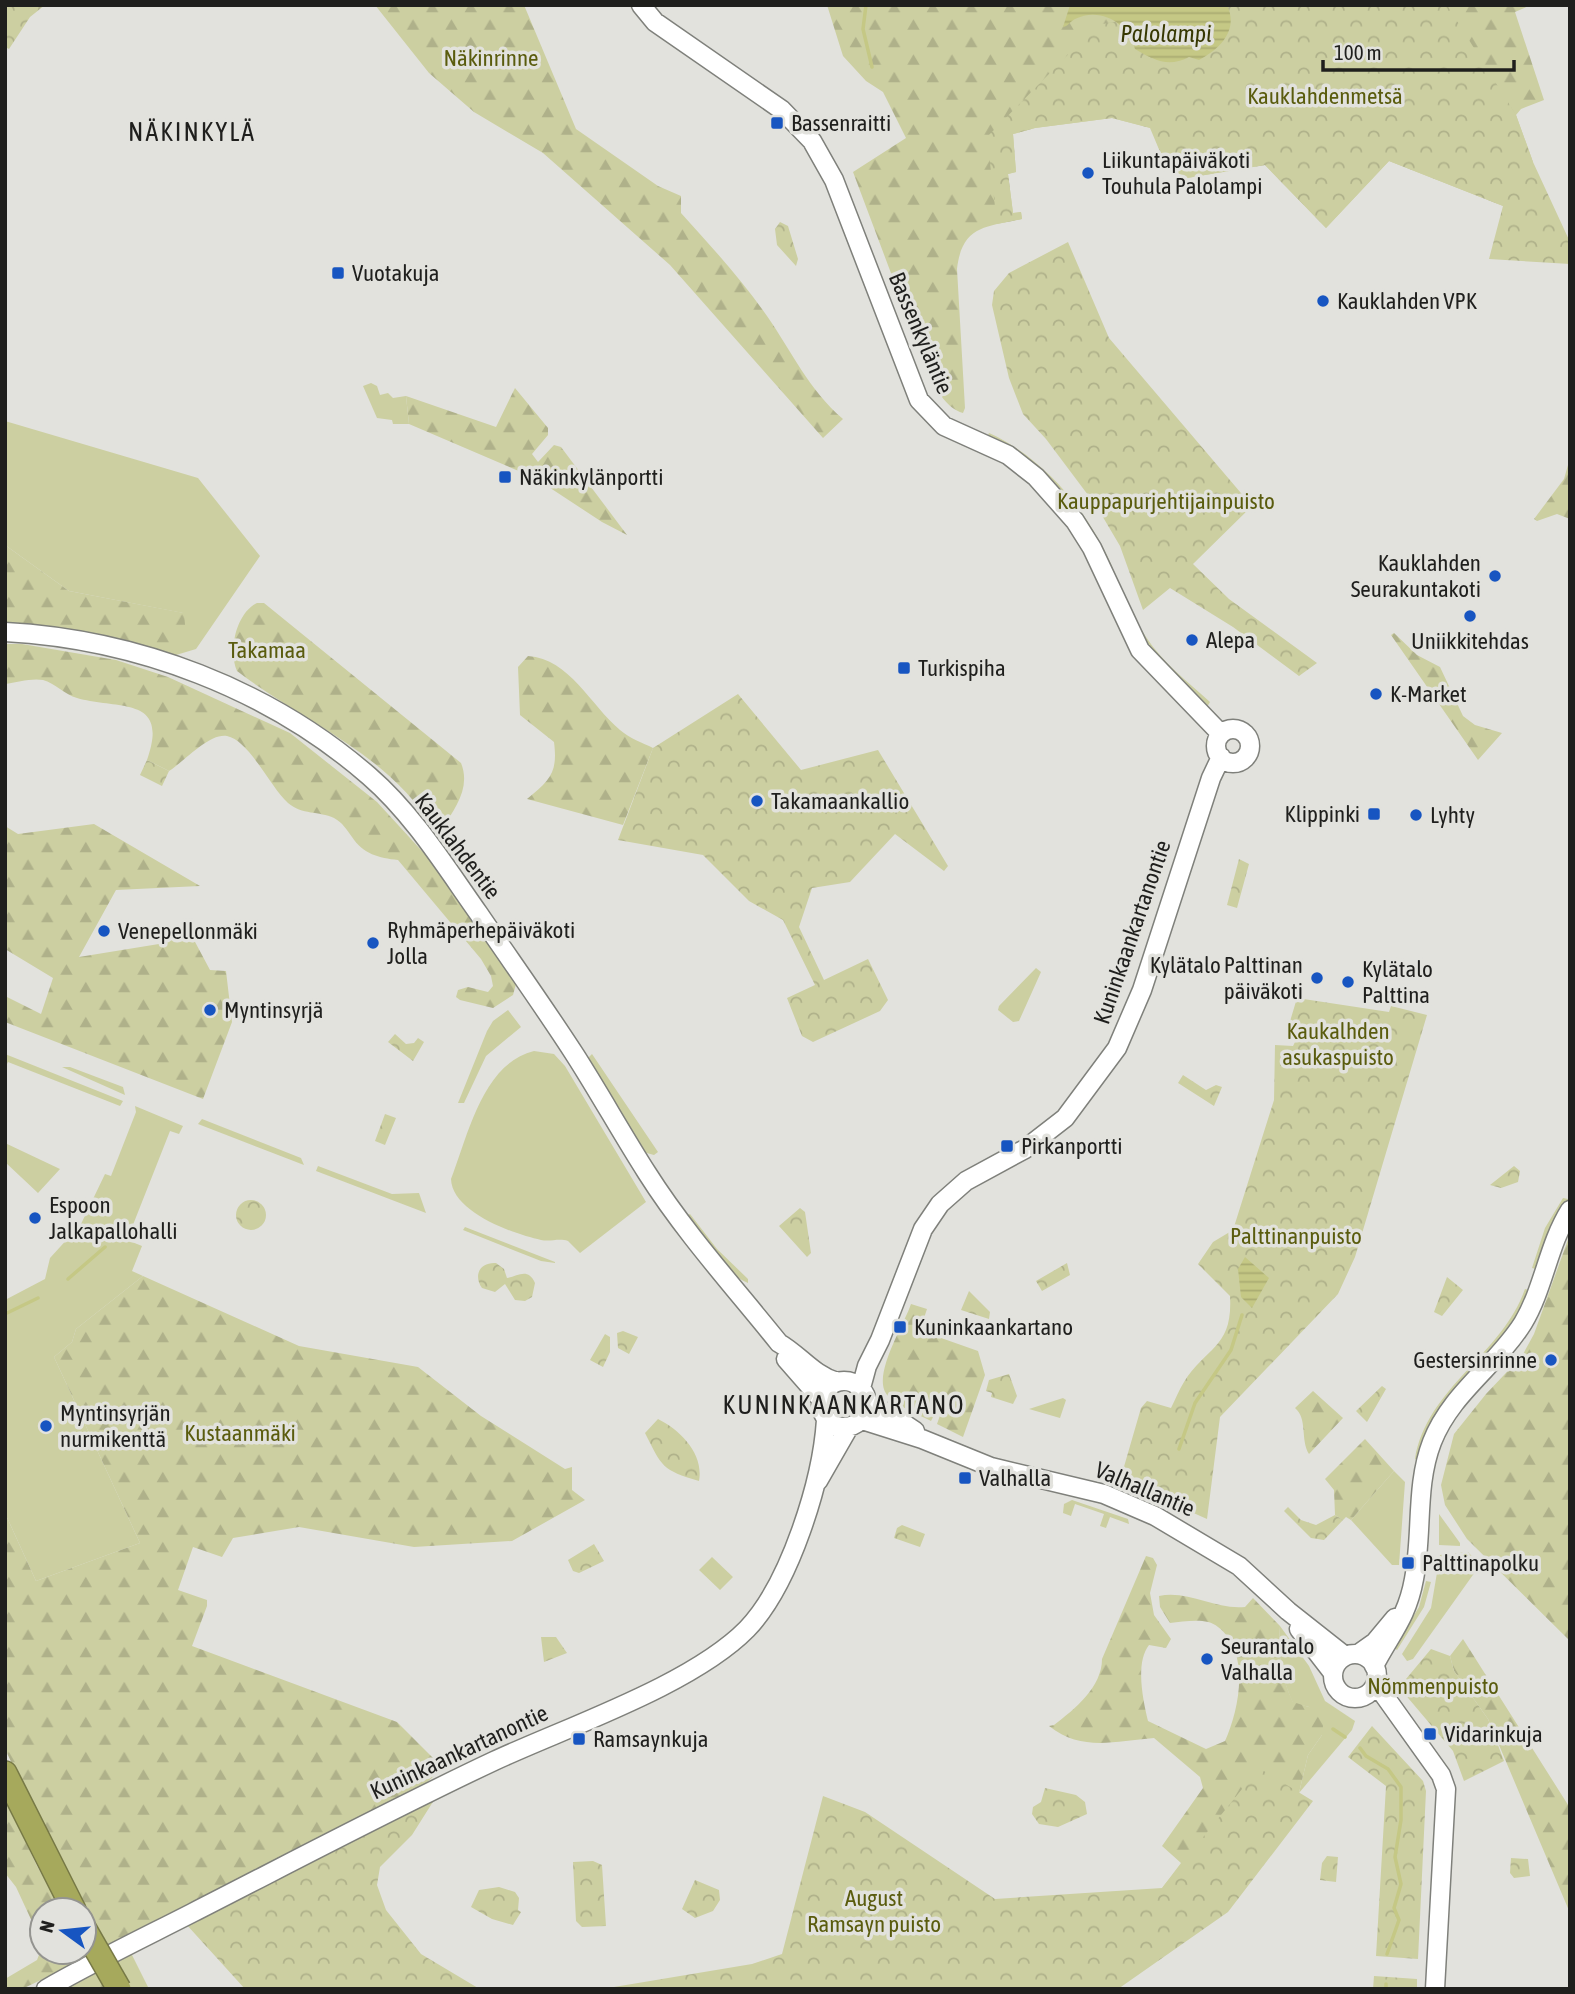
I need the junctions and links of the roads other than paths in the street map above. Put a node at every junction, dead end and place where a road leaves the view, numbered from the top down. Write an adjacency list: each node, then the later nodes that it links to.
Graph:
1 (641, 5): 3 (street, Bassenkyläntie)
2 (5, 632): 6 (street, Kauklahdentie)
3 (1221, 734): 4 (street); 4 (street)
4 (1221, 757): 7 (street, Kuninkaankartanontie)
5 (1570, 1210): 12 (street)
6 (779, 1343): 7 (street, Kauklahdentie); 8 (street, Kauklahdentie)
7 (848, 1383): 8 (street); 9 (street)
8 (821, 1399): 10 (street)
9 (859, 1418): 10 (street); 11 (street, Kuninkaankartanontie); 13 (street, Valhallantie)
10 (826, 1420): 11 (street, Kuninkaankartanontie)
11 (814, 1485): 22 (street, Kuninkaankartanontie)
12 (1406, 1605): 14 (street); 15 (street)
13 (1288, 1611): 14 (street, Valhallantie); 16 (street, Valhallantie)
14 (1351, 1655): 15 (street); 16 (street)
15 (1376, 1672): 17 (street); 18 (street)
16 (1333, 1673): 17 (street)
17 (1362, 1697): 18 (street)
18 (1412, 1737): 24 (street)
19 (5, 1773): 20 (highway)
20 (67, 1896)
21 (98, 1952): 23 (highway, bridge)
22 (46, 1989)
23 (119, 1989)
24 (1435, 1989)

